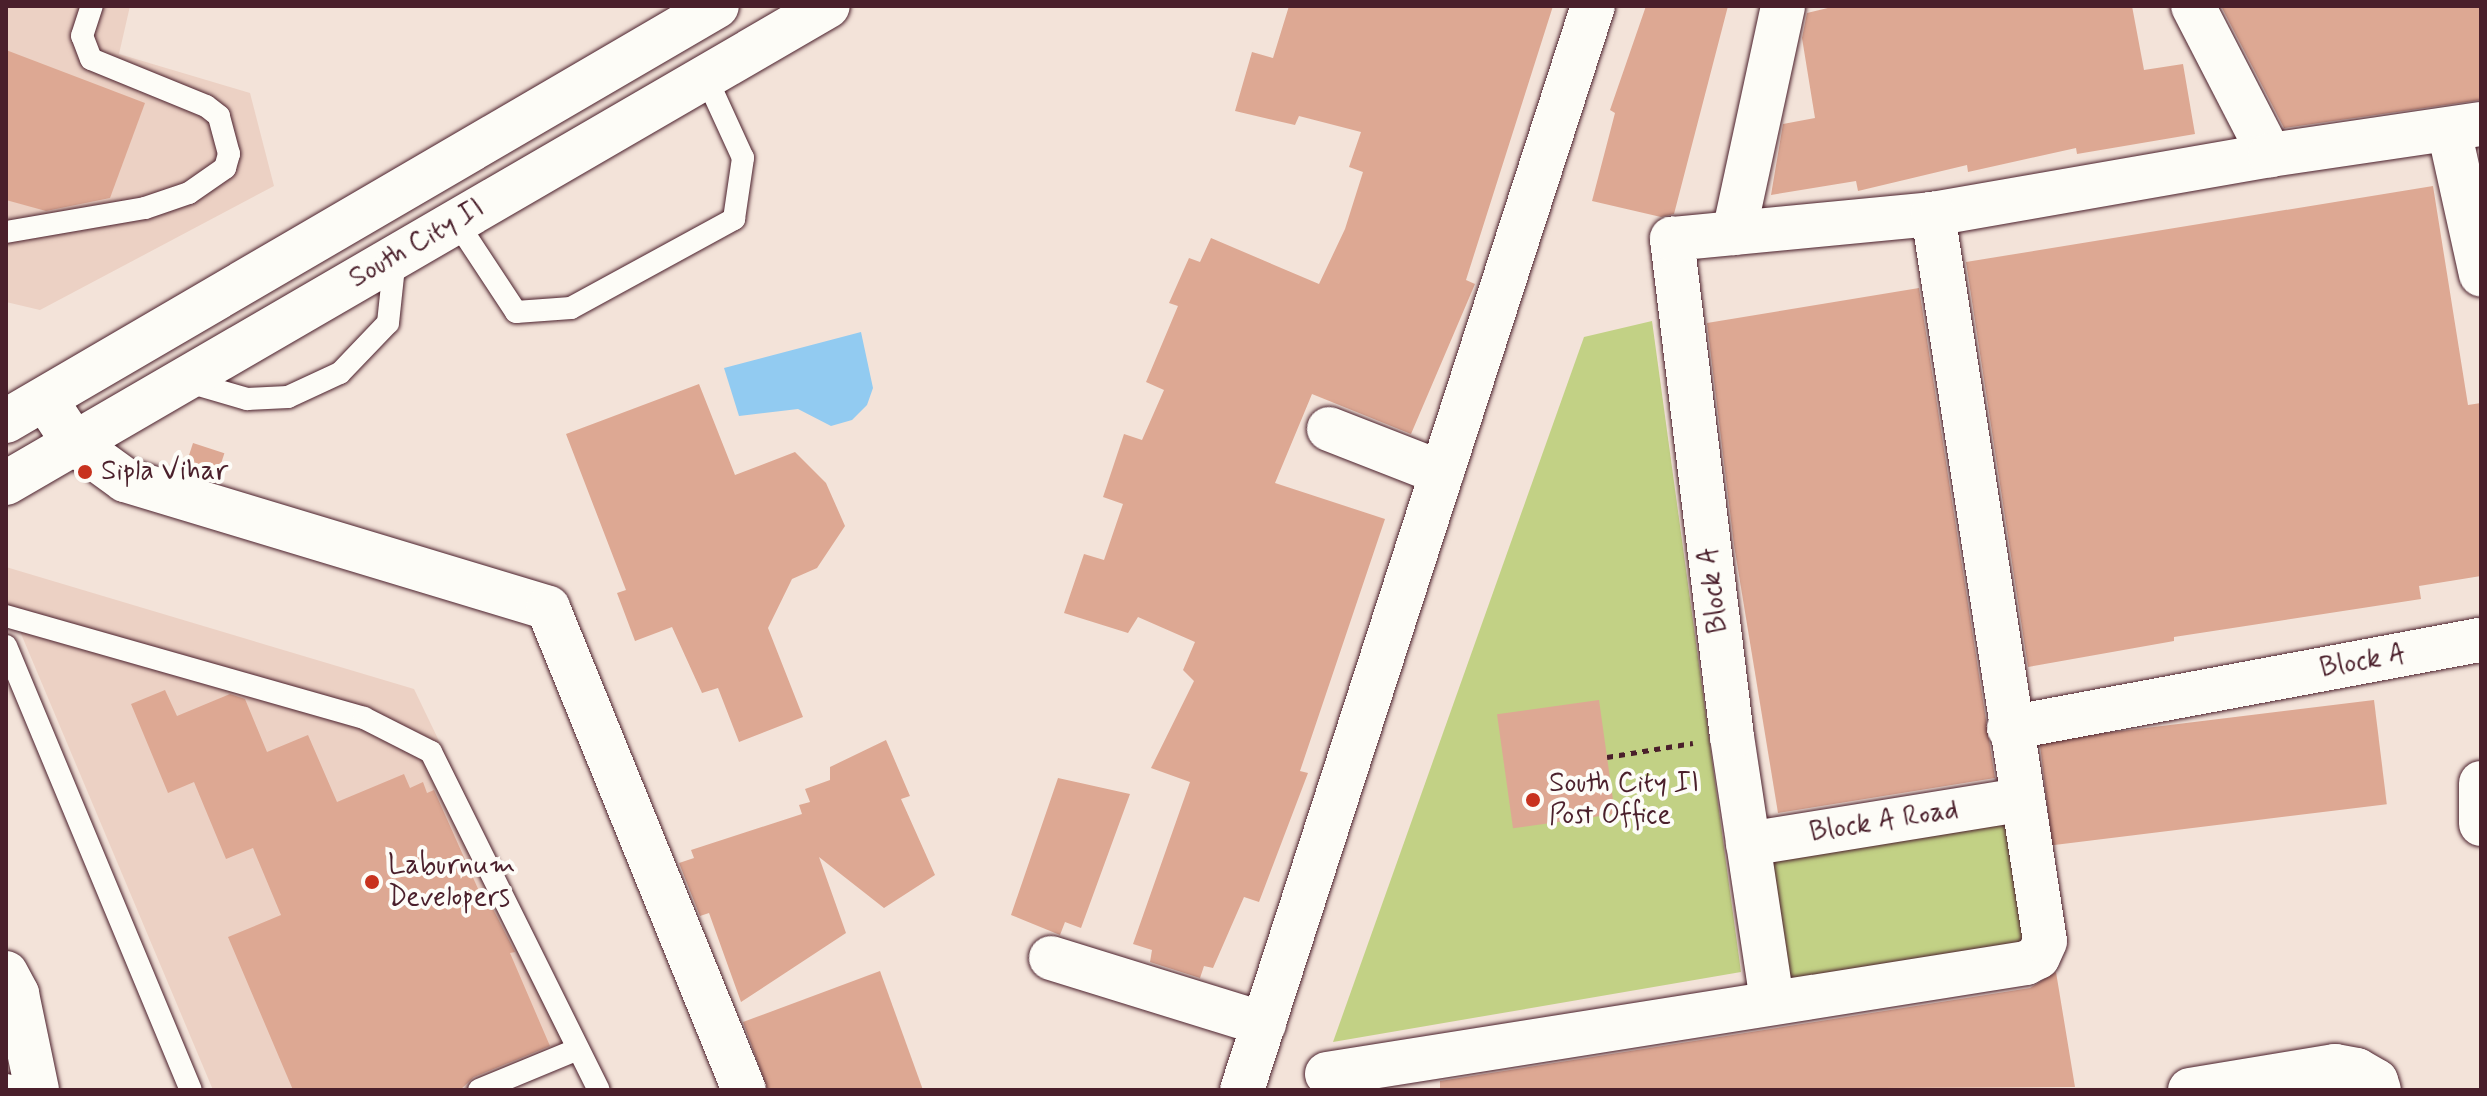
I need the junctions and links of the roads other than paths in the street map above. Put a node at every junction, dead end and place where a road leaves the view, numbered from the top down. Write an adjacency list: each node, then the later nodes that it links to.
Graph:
1 (92, 6): 12 (lane)
2 (717, 6): 17 (street, South City II)
3 (828, 6): 7 (street, South City II)
4 (1593, 6): 21 (street)
5 (1783, 6): 13 (street)
6 (2193, 6): 9 (street)
7 (706, 77): 11 (street, South City II); 11 (lane)
8 (2465, 127): 9 (street, Block A); 15 (street, Block A)
9 (2270, 155): 10 (street, Block A)
10 (1933, 214): 13 (street, Block A); 26 (street)
11 (456, 221): 14 (street, South City II)
12 (6, 232)
13 (1734, 233): 30 (street, Block A)
14 (395, 257): 16 (street, South City II); 16 (lane)
15 (2481, 274)
16 (181, 380): 20 (street, South City II)
17 (45, 399): 18 (street, South City II); 20 (street)
18 (6, 421)
19 (1329, 429): 21 (street)
20 (74, 443): 22 (street, South City II); 43 (street)
21 (1442, 473): 34 (street)
22 (6, 483)
23 (6, 616): 35 (lane)
24 (2481, 640): 26 (street, Block A)
25 (6, 646): 40 (lane)
26 (2009, 728): 28 (street)
27 (2481, 783): 29 (street)
28 (2020, 800): 30 (street, Block A Road); 33 (street)
29 (2481, 824)
30 (1748, 844): 33 (street, Block A)
31 (1051, 958): 34 (street)
32 (6, 973): 39 (street)
33 (1772, 1001): 36 (street)
34 (1264, 1024): 44 (street)
35 (578, 1049): 41 (lane); 42 (lane)
36 (1327, 1074)
37 (6, 1085): 38 (lane)
38 (25, 1090)
39 (37, 1090)
40 (191, 1090)
41 (479, 1090)
42 (599, 1090)
43 (744, 1090)
44 (1242, 1090)
45 (2190, 1090): 46 (street)
46 (2379, 1090)

